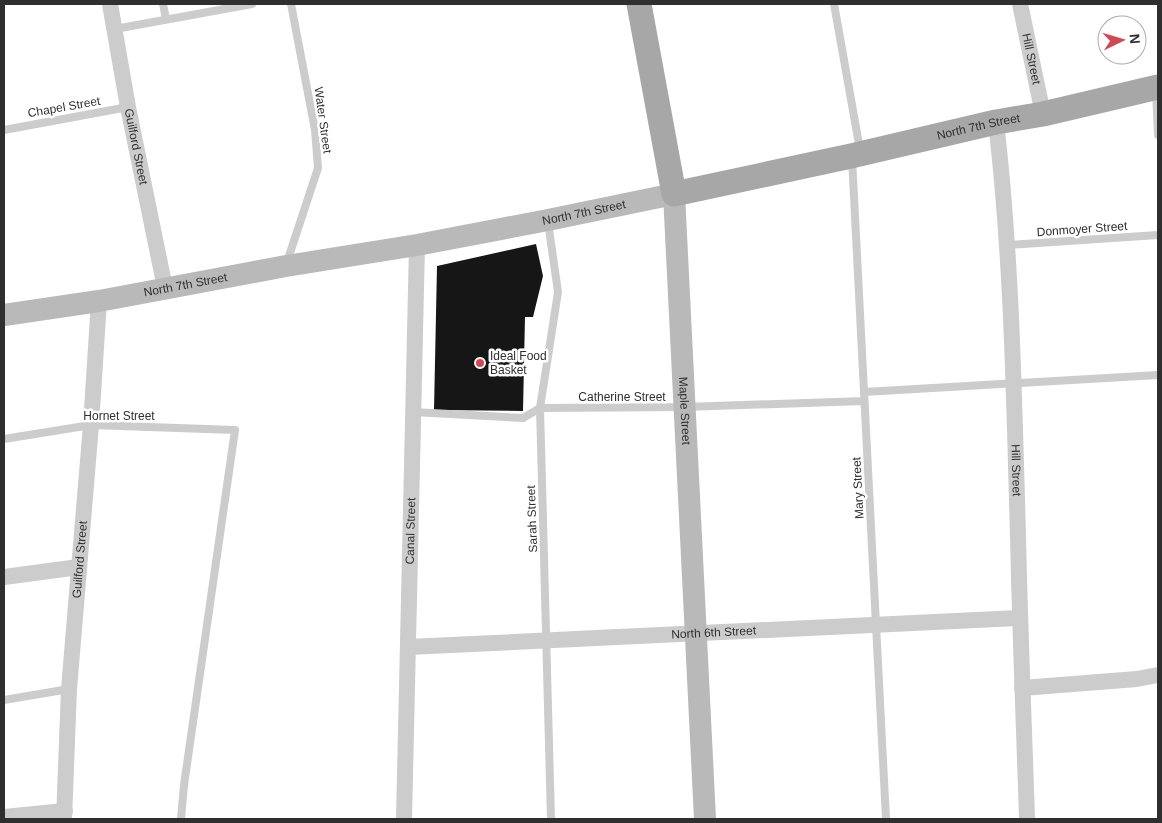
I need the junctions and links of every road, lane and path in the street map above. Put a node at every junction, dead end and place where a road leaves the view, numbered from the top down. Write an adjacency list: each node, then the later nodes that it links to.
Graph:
1 (110, 4): 10 (street, Guilford Street)
2 (163, 4): 9 (lane)
3 (252, 4): 8 (lane)
4 (291, 4): 23 (lane, Water Street)
5 (639, 4): 18 (main road, Maple Street)
6 (834, 4): 17 (lane, Mary Street)
7 (1020, 4): 13 (street, Hill Street)
8 (212, 7): 9 (lane)
9 (166, 19): 10 (lane)
10 (115, 29): 12 (street, Guilford Street)
11 (1157, 88): 13 (main road, North 7th Street); 16 (lane)
12 (128, 107): 15 (lane, Chapel Street); 24 (street, Guilford Street)
13 (1043, 114): 14 (main road, North 7th Street)
14 (996, 122): 17 (main road, North 7th Street); 22 (street, Hill Street)
15 (4, 130)
16 (1158, 135)
17 (856, 155): 18 (main road, North 7th Street); 29 (lane, Mary Street)
18 (674, 194): 19 (street, North 7th Street); 31 (street, Maple Street)
19 (548, 220): 21 (street, North 7th Street); 32 (lane, Sarah Street)
20 (1158, 235): 22 (lane, Donmoyer Street)
21 (417, 244): 23 (street, North 7th Street); 33 (street, Canal Street)
22 (1007, 245): 28 (street, Hill Street)
23 (286, 266): 24 (street, North 7th Street)
24 (165, 288): 25 (street, North 7th Street)
25 (99, 301): 26 (street, North 7th Street); 34 (street, Guilford Street)
26 (4, 315)
27 (1158, 375): 28 (lane)
28 (1014, 382): 29 (lane); 38 (street, Hill Street)
29 (864, 392): 30 (lane, Mary Street)
30 (864, 402): 31 (lane, Catherine Street); 39 (lane, Mary Street)
31 (684, 407): 32 (lane, Catherine Street); 40 (street, Maple Street)
32 (540, 408): 33 (lane, Catherine Street); 41 (lane, Sarah Street)
33 (413, 412): 42 (street, Canal Street)
34 (91, 425): 35 (lane, Hornet Street); 36 (street, Guilford Street); 49 (lane, Hornet Street)
35 (4, 440)
36 (79, 567): 37 (street); 45 (street, Guilford Street)
37 (4, 577)
38 (1020, 618): 39 (street, North 6th Street); 44 (street, Hill Street)
39 (876, 625): 40 (street, North 6th Street); 53 (lane, Mary Street)
40 (696, 634): 41 (street, North 6th Street); 52 (street, Maple Street)
41 (547, 641): 42 (street, North 6th Street); 51 (lane, Sarah Street)
42 (408, 647): 50 (street, Canal Street)
43 (1158, 675): 44 (street)
44 (1022, 688): 54 (street, Hill Street)
45 (70, 689): 46 (lane); 47 (street, Guilford Street)
46 (4, 700)
47 (64, 815): 48 (street)
48 (4, 817)
49 (181, 819)
50 (404, 819)
51 (550, 819)
52 (705, 819)
53 (886, 819)
54 (1027, 819)

